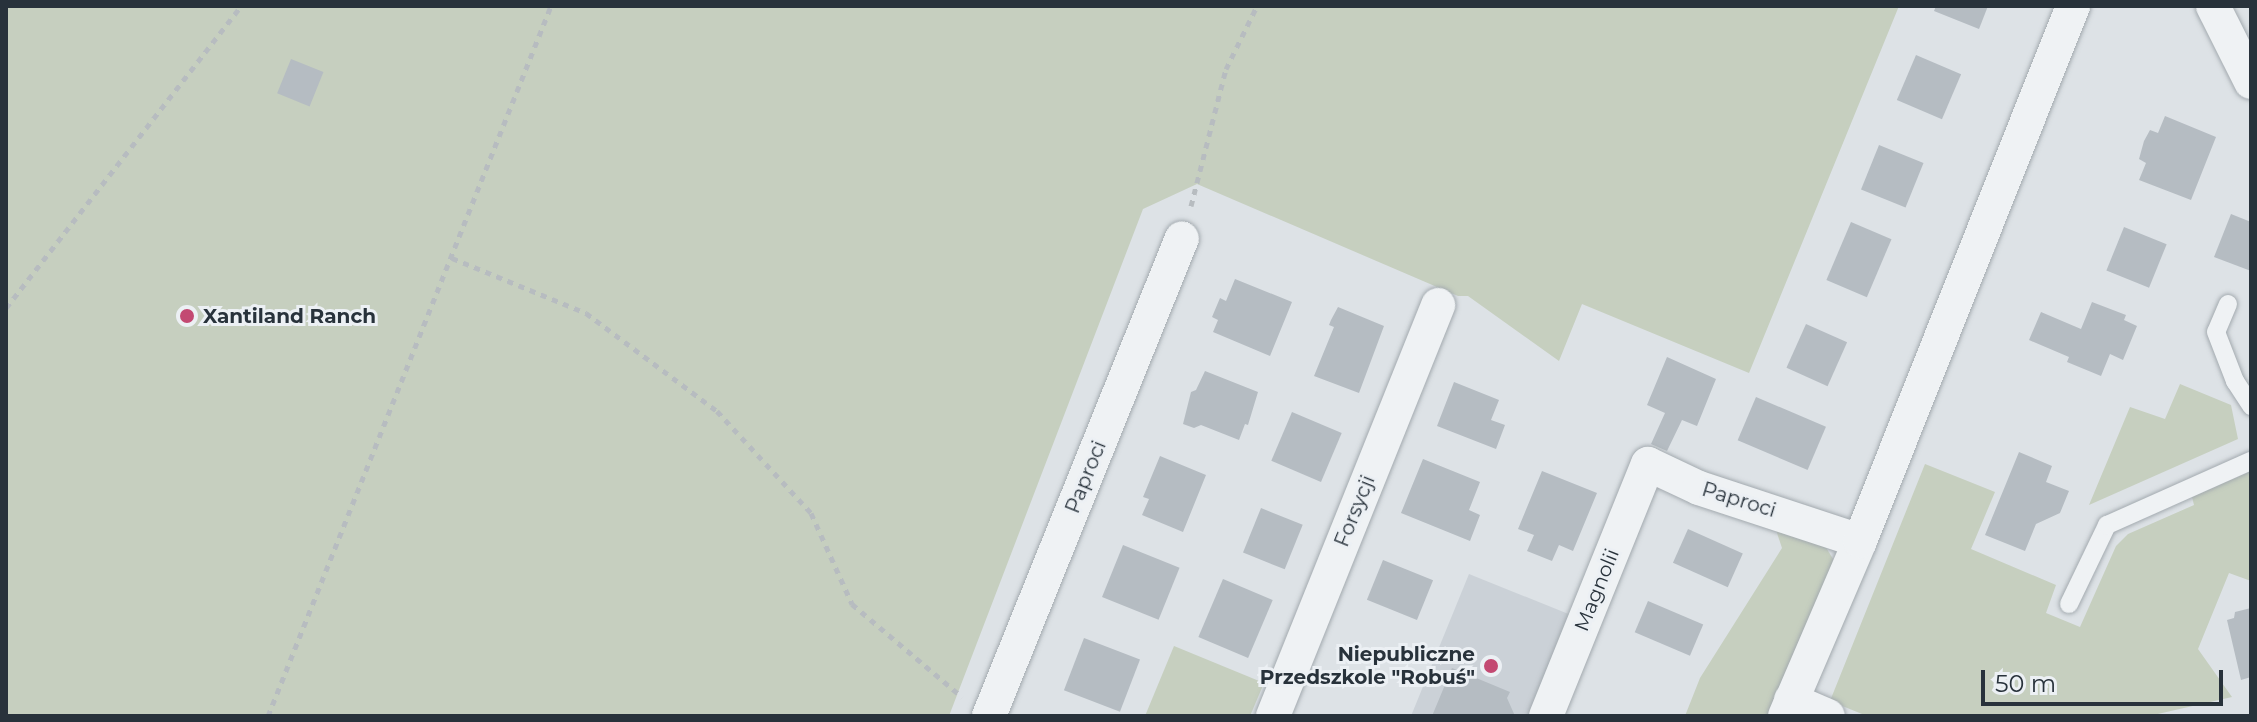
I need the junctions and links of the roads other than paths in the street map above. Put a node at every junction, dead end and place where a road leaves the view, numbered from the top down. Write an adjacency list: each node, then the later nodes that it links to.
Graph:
1 (2073, 6): 10 (street)
2 (2213, 6): 3 (street)
3 (2251, 82)
4 (1182, 238): 13 (street, Paproci)
5 (2228, 304): 7 (lane)
6 (1438, 305): 14 (street, Forsycji)
7 (2251, 406)
8 (2251, 461): 11 (lane)
9 (1648, 464): 10 (street, Paproci); 15 (street, Magnolii)
10 (1860, 541): 12 (street)
11 (2069, 604)
12 (1788, 708): 16 (street)
13 (980, 711)
14 (1273, 716)
15 (1546, 716)
16 (1828, 716)

